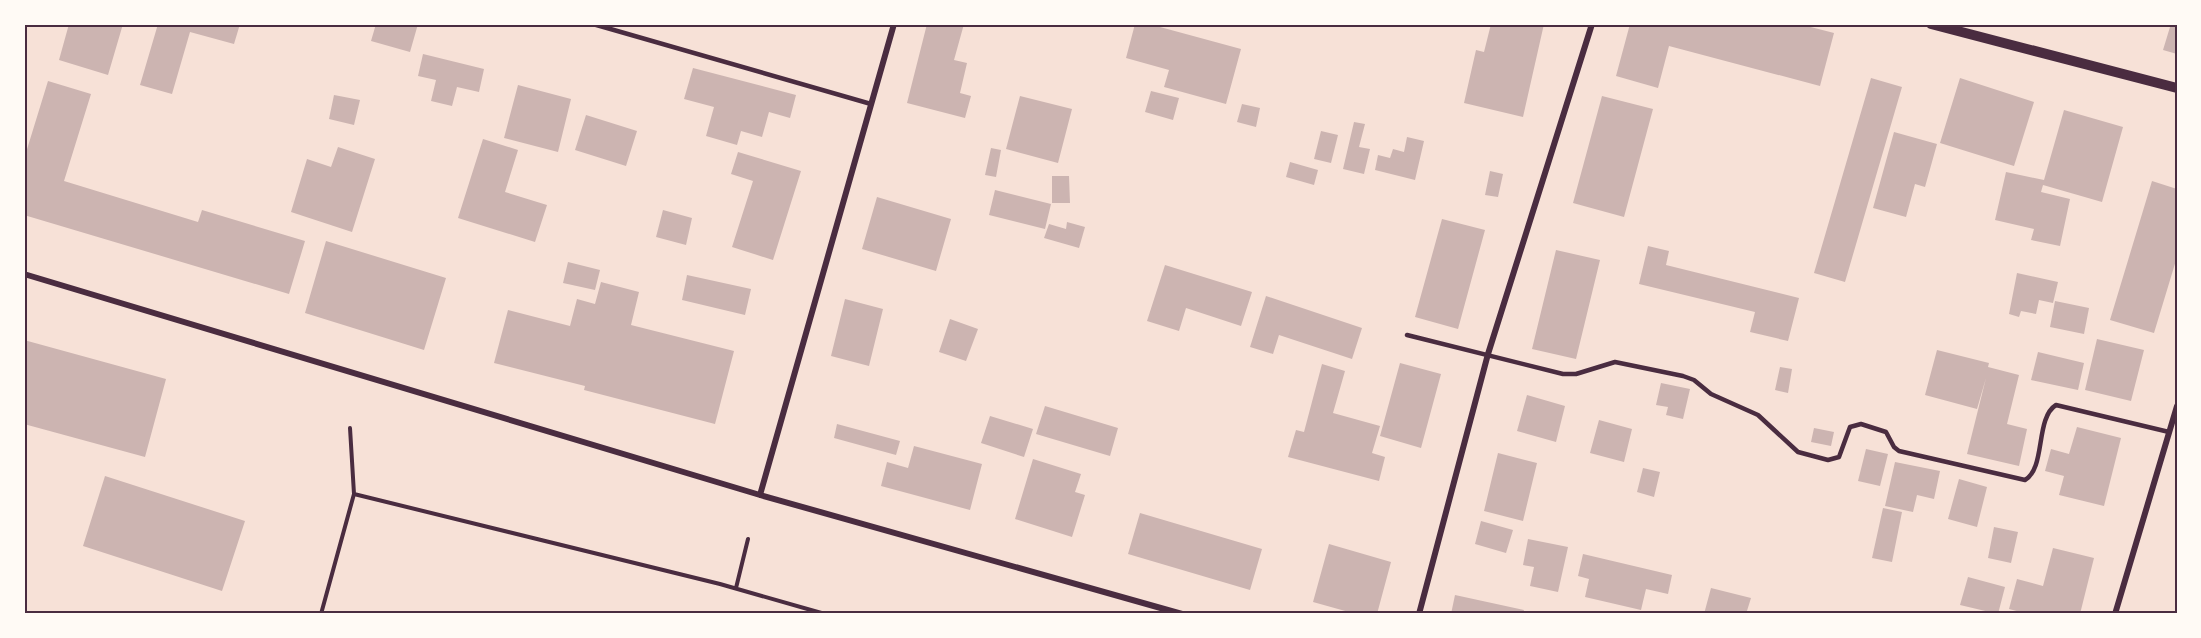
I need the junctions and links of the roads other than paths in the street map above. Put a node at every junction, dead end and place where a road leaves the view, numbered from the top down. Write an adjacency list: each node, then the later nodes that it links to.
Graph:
1 (593, 24): 6 (lane)
2 (894, 24): 6 (street)
3 (1592, 24): 9 (street)
4 (1930, 24): 5 (street)
5 (2177, 88)
6 (871, 104): 12 (street)
7 (24, 274): 12 (street)
8 (1407, 335): 9 (lane)
9 (1488, 354): 11 (lane); 14 (street)
10 (2177, 406): 11 (street)
11 (2169, 432): 15 (street)
12 (760, 495): 13 (street)
13 (1182, 614)
14 (1419, 614)
15 (2115, 614)

